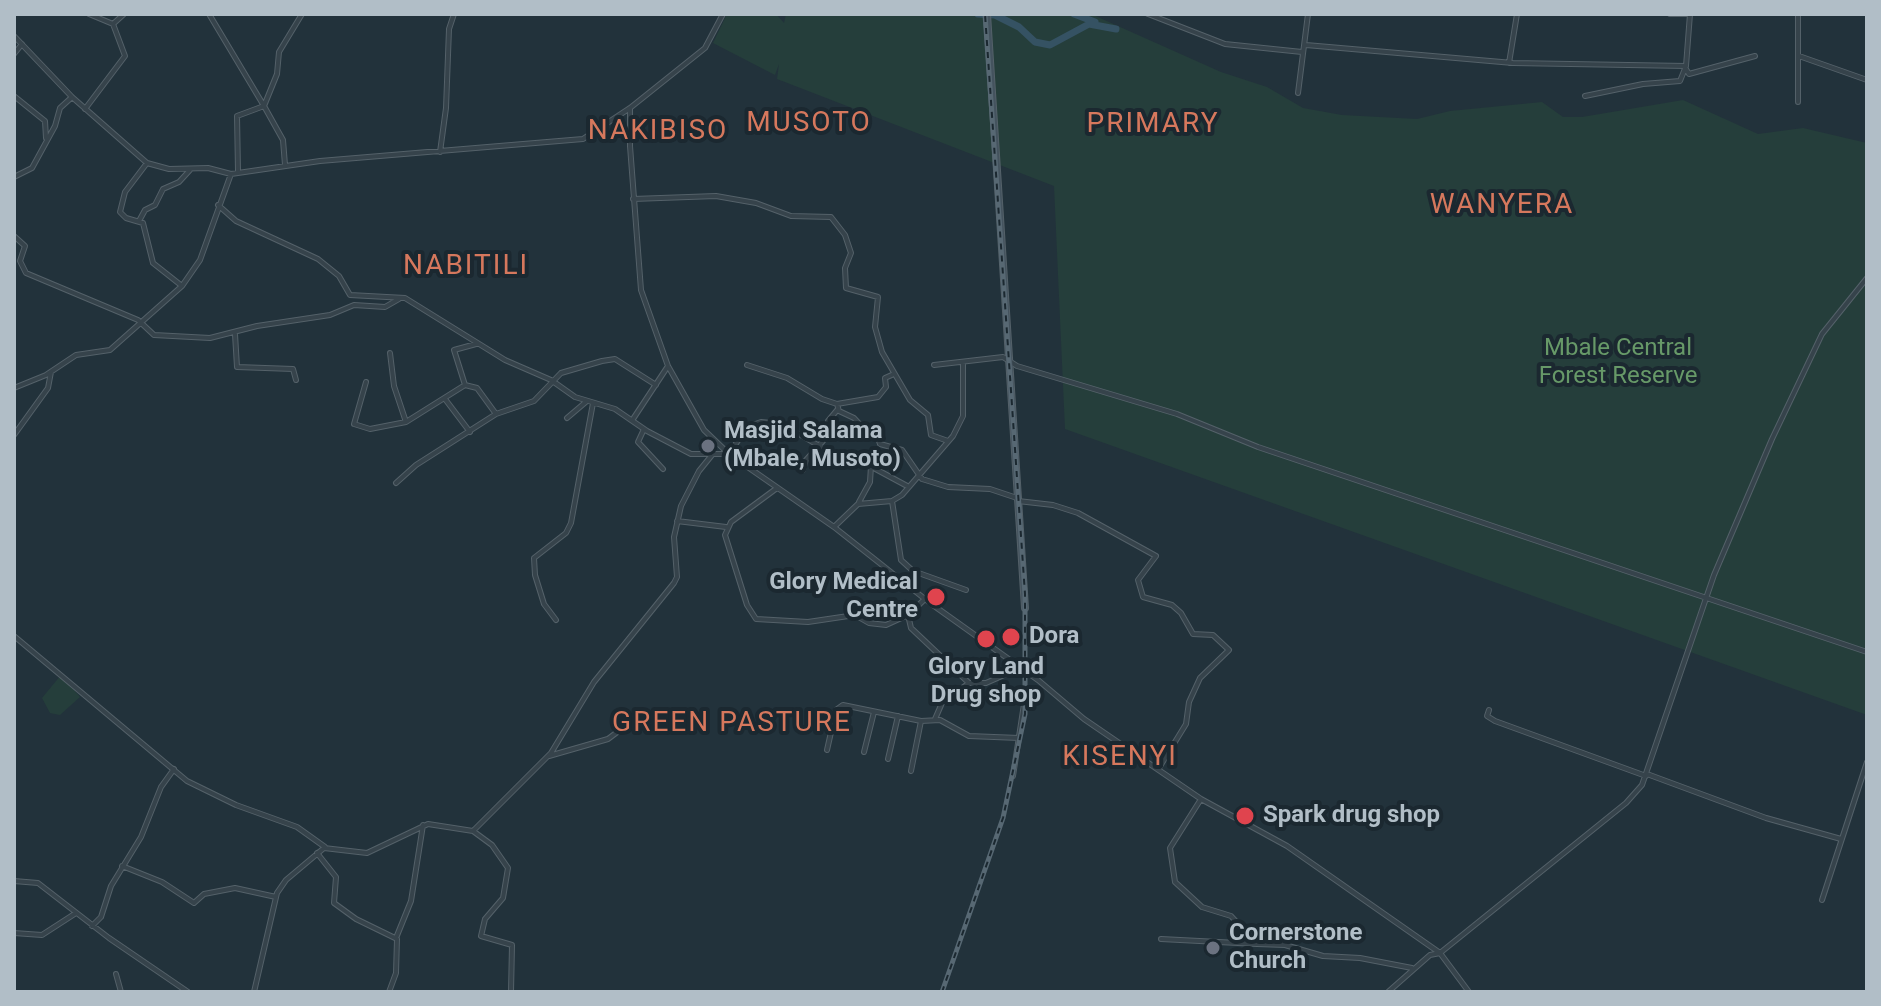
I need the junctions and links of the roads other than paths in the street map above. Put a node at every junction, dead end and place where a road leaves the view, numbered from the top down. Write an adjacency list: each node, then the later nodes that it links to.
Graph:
1 (89, 14): 14 (street)
2 (124, 14): 14 (street)
3 (209, 14): 30 (street)
4 (302, 14): 30 (street)
5 (454, 14): 34 (street)
6 (723, 14): 31 (street)
7 (1148, 14): 18 (street)
8 (1308, 14): 17 (street)
9 (1517, 14): 22 (street)
10 (1670, 14): 11 (street)
11 (1690, 14): 23 (street)
12 (1798, 14): 21 (street)
13 (987, 17): 53 (main road)
14 (113, 24): 32 (street)
15 (14, 36): 16 (street)
16 (22, 44): 19 (street); 28 (street)
17 (1306, 45): 18 (street); 22 (street)
18 (1302, 52): 25 (street)
19 (14, 54)
20 (1755, 56): 23 (street)
21 (1799, 56): 24 (street); 29 (street)
22 (1509, 63): 23 (street)
23 (1686, 66): 27 (street)
24 (1867, 80)
25 (1298, 93)
26 (14, 96): 33 (street)
27 (1585, 96)
28 (72, 97): 32 (street); 33 (street)
29 (1798, 102)
30 (264, 106): 36 (street); 38 (street)
31 (630, 108): 34 (street); 41 (street)
32 (85, 109): 35 (street)
33 (47, 140): 40 (street)
34 (440, 152): 36 (street)
35 (147, 163): 37 (street); 43 (street)
36 (285, 165): 38 (street)
37 (190, 170): 39 (street); 43 (street)
38 (238, 171): 39 (street)
39 (231, 174): 42 (street)
40 (14, 177)
41 (633, 199): 56 (street); 58 (street)
42 (218, 205): 46 (street); 47 (street)
43 (139, 221): 46 (street)
44 (14, 236): 48 (street)
45 (1867, 278): 93 (street)
46 (182, 286): 48 (street)
47 (401, 298): 49 (street); 50 (street)
48 (141, 323): 49 (street); 57 (street)
49 (235, 334): 59 (street)
50 (476, 344): 60 (street); 62 (street)
51 (390, 353): 71 (street)
52 (963, 361): 53 (street); 55 (street); 75 (street)
53 (1008, 362): 86 (main road); 93 (street)
54 (747, 365): 67 (street)
55 (934, 365)
56 (668, 366): 63 (street); 77 (street)
57 (51, 372): 64 (street); 74 (street)
58 (894, 374): 67 (street); 75 (street)
59 (296, 380)
60 (551, 380): 63 (street); 66 (street); 68 (street)
61 (366, 382): 71 (street)
62 (465, 385): 65 (street); 68 (street)
63 (656, 385): 70 (street)
64 (14, 388)
65 (445, 399): 71 (street); 73 (street)
66 (590, 402): 69 (street); 70 (street); 97 (street)
67 (838, 406): 76 (street); 82 (street)
68 (496, 414): 73 (street)
69 (567, 418)
70 (633, 419): 72 (street)
71 (406, 422)
72 (644, 429): 78 (street); 80 (street)
73 (470, 432): 83 (street)
74 (14, 435)
75 (948, 441): 82 (street)
76 (819, 446): 77 (street); 79 (street); 81 (street)
77 (729, 454): 78 (street); 85 (street)
78 (712, 455): 89 (street)
79 (870, 466): 84 (street); 88 (street)
80 (663, 469)
81 (803, 470)
82 (919, 476): 84 (street); 86 (street)
83 (396, 483)
84 (909, 487): 87 (street)
85 (777, 488): 90 (street); 91 (street)
86 (1018, 500): 95 (main road); 115 (street)
87 (892, 501): 88 (street); 92 (street)
88 (858, 504): 91 (street)
89 (677, 521): 90 (street); 112 (street)
90 (727, 527): 96 (street)
91 (834, 527): 94 (street)
92 (966, 590)
93 (1707, 596): 99 (street); 118 (street)
94 (926, 599): 96 (street); 100 (street)
95 (1025, 608)
96 (908, 615): 101 (street)
97 (556, 620)
98 (14, 636): 116 (street)
99 (1867, 652)
100 (1022, 668): 101 (street); 115 (street)
101 (969, 683): 107 (street)
102 (1024, 704): 109 (street)
103 (1489, 710): 118 (street)
104 (874, 711): 105 (street); 110 (street); 111 (street)
105 (898, 716): 108 (street); 113 (street)
106 (636, 718): 112 (street)
107 (935, 719): 108 (street); 109 (street)
108 (921, 721): 117 (street)
109 (1019, 738): 119 (street)
110 (827, 750)
111 (864, 752)
112 (546, 757): 122 (street)
113 (888, 759)
114 (1867, 762): 123 (street)
115 (1159, 768): 120 (street)
116 (174, 769): 124 (street); 126 (street)
117 (911, 771)
118 (1647, 775): 123 (street); 136 (street)
119 (1013, 776)
120 (1201, 799): 135 (street); 136 (street)
121 (423, 825): 122 (street); 124 (street); 133 (street)
122 (473, 831): 145 (street)
123 (1841, 839): 129 (street)
124 (325, 847): 125 (street)
125 (317, 853): 128 (street); 133 (street)
126 (122, 866): 128 (street); 131 (street)
127 (14, 881): 130 (street)
128 (276, 897): 143 (street)
129 (1822, 900)
130 (76, 913): 131 (street); 132 (street)
131 (92, 926): 139 (street)
132 (14, 933)
133 (396, 938): 144 (street)
134 (1161, 939): 135 (street)
135 (1257, 944): 137 (street)
136 (1440, 953): 137 (street); 147 (street)
137 (1413, 968): 146 (street)
138 (116, 974): 141 (street)
139 (173, 984): 140 (street); 142 (street)
140 (170, 991)
141 (121, 992)
142 (188, 992)
143 (254, 992)
144 (389, 992)
145 (511, 992)
146 (1388, 992)
147 (1469, 992)

